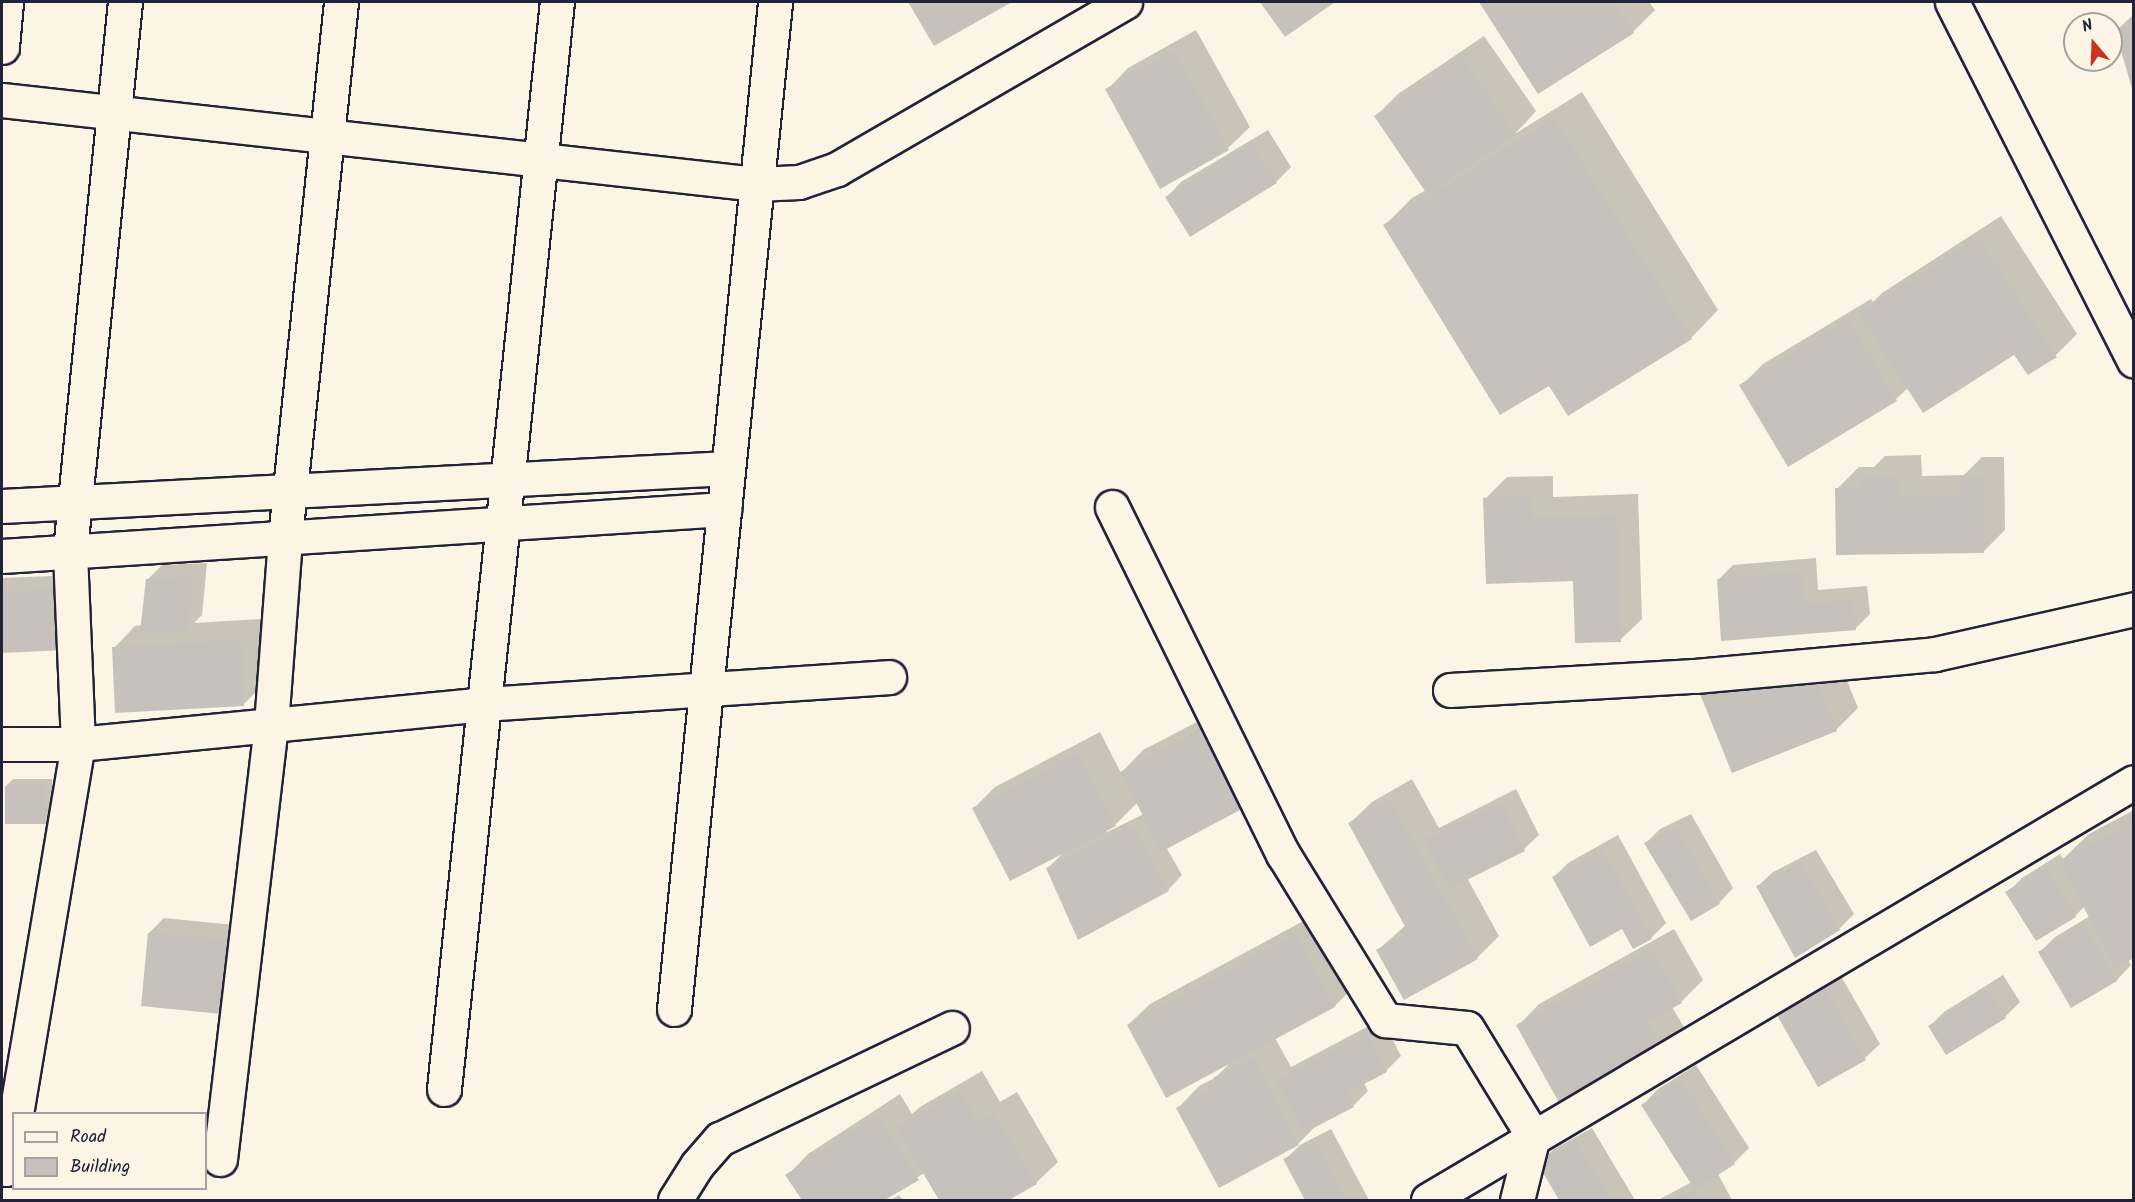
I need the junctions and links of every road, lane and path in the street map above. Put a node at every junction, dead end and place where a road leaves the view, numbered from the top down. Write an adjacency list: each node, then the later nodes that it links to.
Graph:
1 (6, 2): 8 (street)
2 (125, 2): 10 (street)
3 (341, 2): 11 (street)
4 (557, 2): 12 (street)
5 (775, 2): 13 (street)
6 (1125, 2): 13 (street)
7 (1952, 2): 14 (street)
8 (2, 47)
9 (2, 100): 10 (street)
10 (114, 112): 11 (street); 18 (street)
11 (327, 136): 12 (street); 17 (street)
12 (541, 159): 13 (street); 16 (street)
13 (757, 183): 15 (street)
14 (2133, 361)
15 (728, 468): 16 (street); 21 (street)
16 (507, 480): 17 (street); 22 (street)
17 (290, 492): 18 (street); 23 (street)
18 (75, 504): 19 (street); 24 (street)
19 (2, 506)
20 (1112, 507): 39 (street)
21 (724, 509): 22 (street); 28 (street)
22 (503, 522): 23 (street); 30 (street)
23 (285, 537): 24 (street); 31 (street)
24 (70, 550): 25 (street); 33 (street)
25 (2, 556)
26 (2133, 609): 29 (street)
27 (889, 677): 28 (street)
28 (706, 690): 30 (street); 35 (street)
29 (1450, 690)
30 (484, 704): 31 (street); 37 (street)
31 (271, 725): 33 (street); 41 (street)
32 (2, 744): 33 (street)
33 (78, 744): 38 (street)
34 (2133, 782): 39 (street)
35 (674, 1009)
36 (952, 1028): 43 (street)
37 (444, 1089)
38 (16, 1112)
39 (1533, 1136): 44 (street); 45 (street)
40 (12, 1137): 42 (street)
41 (220, 1159)
42 (6, 1169)
43 (675, 1200)
44 (1428, 1200)
45 (1517, 1200)

